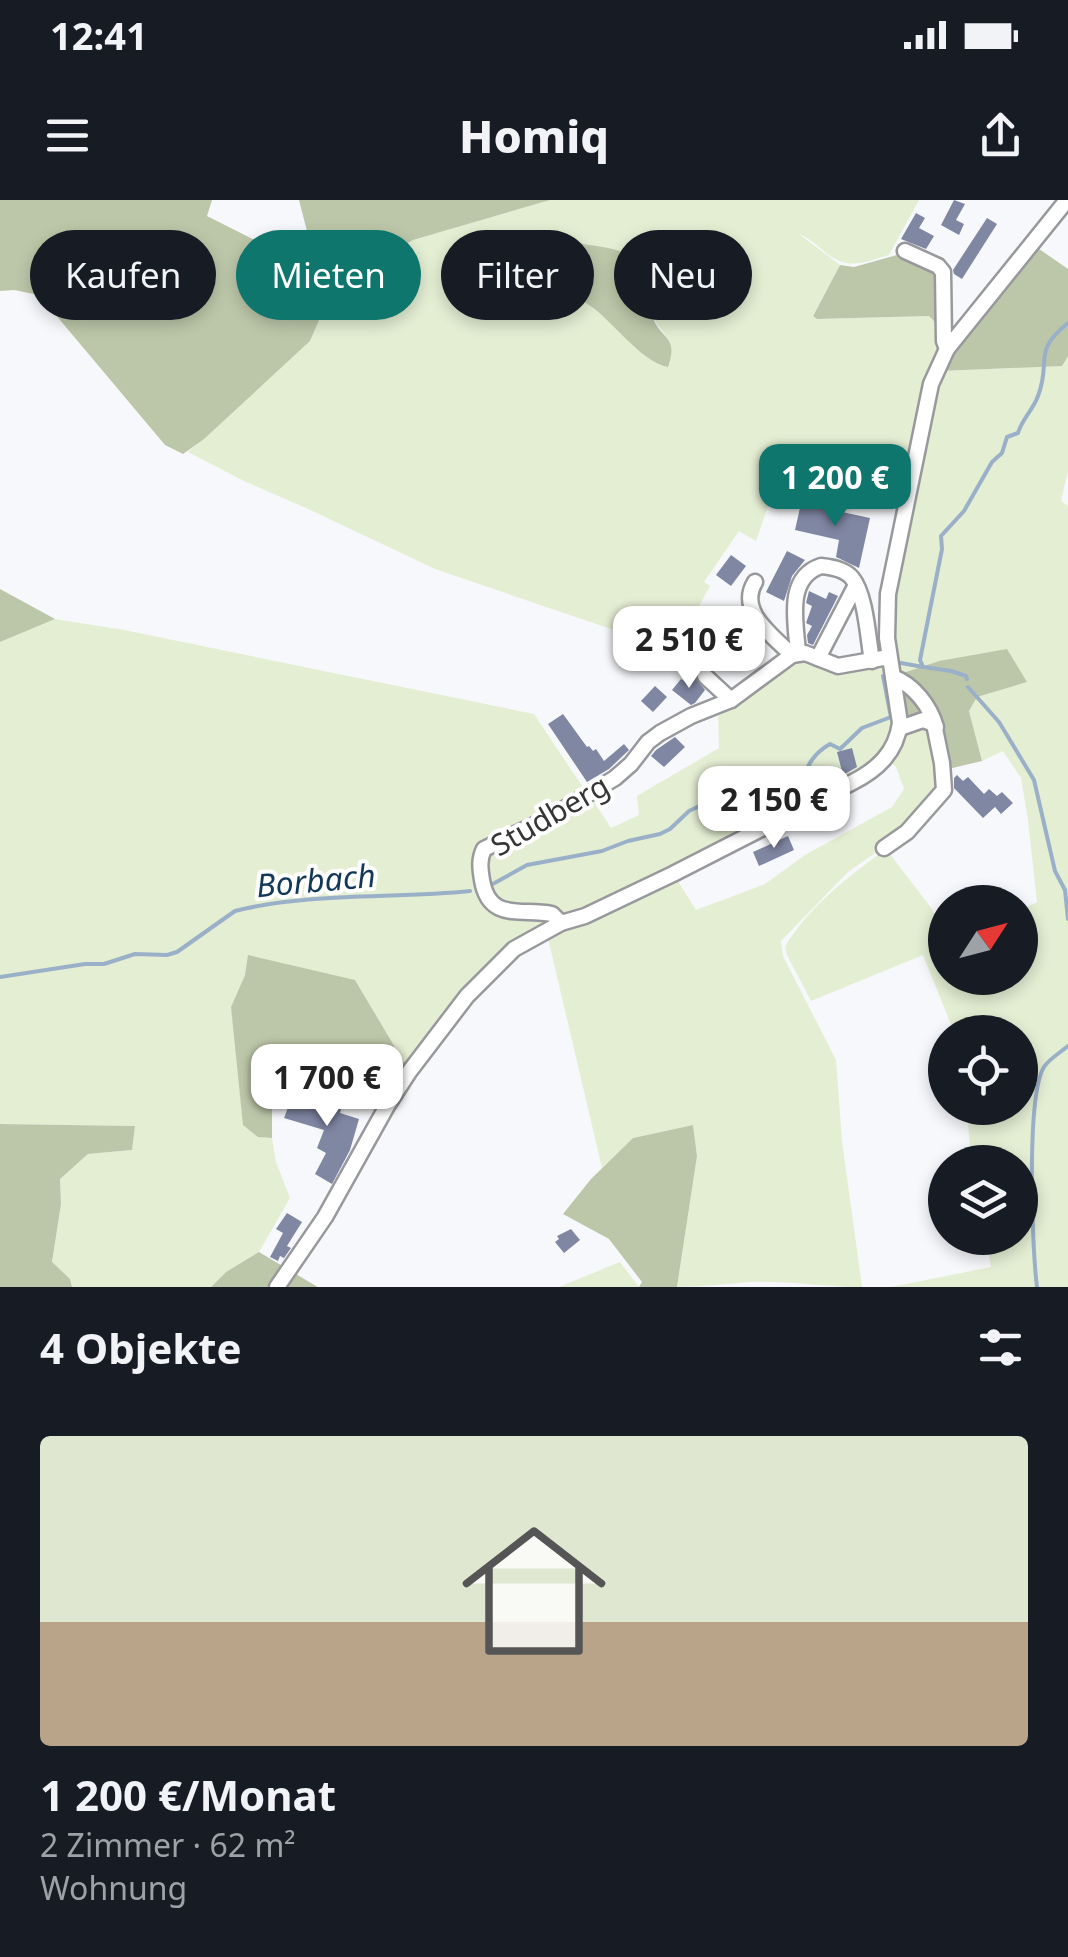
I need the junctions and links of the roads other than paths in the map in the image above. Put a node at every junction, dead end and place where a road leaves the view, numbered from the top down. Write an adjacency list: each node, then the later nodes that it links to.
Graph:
1 (1067, 200): 3 (street)
2 (905, 251): 3 (street)
3 (948, 349): 7 (street)
4 (755, 582): 6 (street)
5 (856, 584): 6 (street); 8 (street); 9 (street)
6 (795, 654): 8 (street); 12 (street, Studberg)
7 (889, 657): 9 (street); 11 (street)
8 (818, 658): 9 (street)
9 (872, 661)
10 (705, 676): 12 (street)
11 (893, 677): 13 (street); 14 (street)
12 (731, 700): 16 (street, Studberg)
13 (900, 728): 14 (street); 16 (street)
14 (936, 729): 15 (street)
15 (884, 848)
16 (561, 924): 17 (street)
17 (401, 1084): 18 (street); 19 (street)
18 (295, 1091)
19 (277, 1287)

